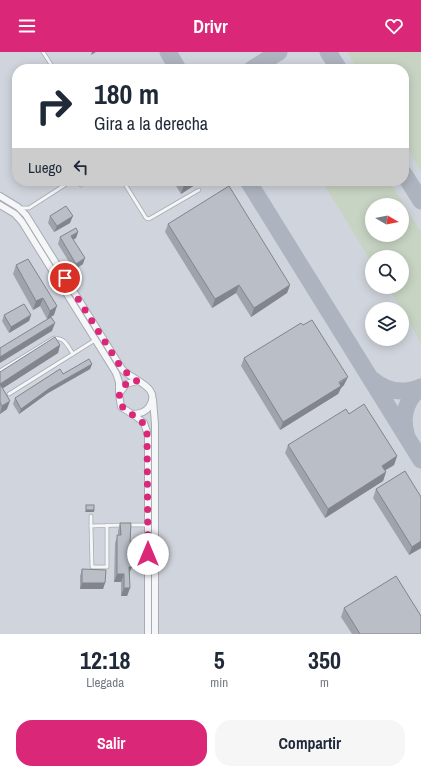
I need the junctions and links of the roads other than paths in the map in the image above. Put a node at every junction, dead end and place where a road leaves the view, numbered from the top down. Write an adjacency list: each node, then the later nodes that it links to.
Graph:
1 (43, 52): 2 (lane)
2 (51, 64)
3 (63, 186): 9 (lane)
4 (127, 186): 5 (lane)
5 (199, 190)
6 (0, 196): 8 (street)
7 (0, 204): 12 (street)
8 (18, 206): 9 (lane); 10 (street)
9 (29, 208): 10 (lane)
10 (28, 218): 11 (street)
11 (33, 226): 12 (street); 16 (street)
12 (26, 229): 13 (street)
13 (95, 340): 14 (lane); 18 (street)
14 (73, 354): 15 (lane); 17 (lane)
15 (0, 371)
16 (137, 381): 18 (street); 19 (street)
17 (9, 394)
18 (119, 394): 20 (street)
19 (152, 395): 20 (street); 26 (street)
20 (132, 414): 23 (street)
21 (91, 516): 24 (lane)
22 (107, 525): 23 (lane); 24 (lane); 24 (lane)
23 (148, 525): 25 (street)
24 (91, 526)
25 (148, 634)
26 (155, 634)

